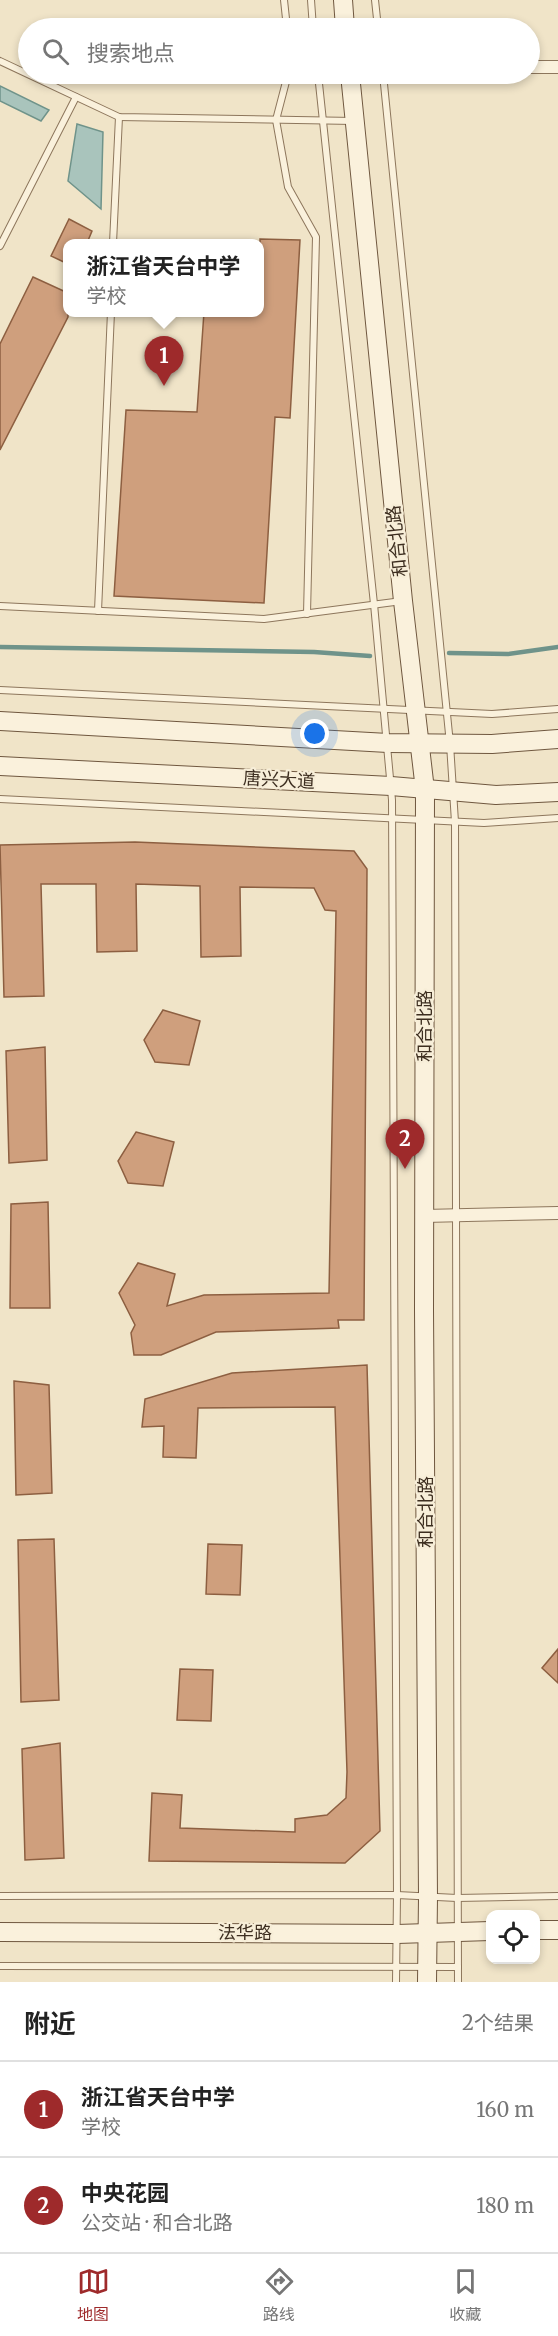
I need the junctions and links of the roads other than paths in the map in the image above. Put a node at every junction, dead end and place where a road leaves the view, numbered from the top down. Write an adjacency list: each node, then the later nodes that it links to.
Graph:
1 (284, 0): 5 (lane)
2 (311, 0): 6 (lane)
3 (343, 0): 7 (main road)
4 (375, 0): 8 (lane)
5 (286, 18)
6 (312, 18)
7 (344, 18)
8 (377, 18)
9 (0, 61): 12 (lane)
10 (540, 67): 11 (street)
11 (558, 67)
12 (18, 70)
13 (49, 84): 18 (lane)
14 (285, 84): 20 (lane)
15 (319, 84): 21 (lane)
16 (351, 84): 22 (main road, 和合北路)
17 (384, 84): 35 (lane)
18 (76, 97): 19 (lane); 24 (lane)
19 (119, 117): 20 (lane); 23 (lane)
20 (276, 120): 21 (lane); 30 (lane)
21 (322, 120): 22 (lane); 27 (lane)
22 (355, 121): 26 (main road, 和合北路)
23 (113, 239)
24 (0, 246)
25 (111, 317): 29 (lane)
26 (403, 602): 27 (lane); 34 (main road, 和合北路)
27 (374, 604): 30 (lane); 32 (lane)
28 (0, 606): 29 (lane)
29 (98, 611): 30 (lane)
30 (307, 614)
31 (0, 690): 32 (lane)
32 (384, 708): 34 (lane); 38 (lane)
33 (558, 709): 35 (lane)
34 (416, 710): 35 (lane); 39 (main road, 和合北路)
35 (447, 711): 40 (lane)
36 (0, 721): 38 (main road)
37 (558, 739): 40 (main road)
38 (388, 743): 39 (main road); 42 (lane)
39 (421, 743): 40 (main road); 43 (main road, 和合北路)
40 (450, 744): 44 (lane)
41 (0, 766): 42 (main road, 唐兴大道)
42 (391, 786): 43 (main road, 唐兴大道); 48 (lane)
43 (425, 790): 44 (main road, 唐兴大道); 49 (main road, 和合北路)
44 (453, 792): 45 (main road, 唐兴大道); 50 (lane)
45 (558, 792)
46 (0, 799): 48 (lane)
47 (558, 818): 50 (lane)
48 (393, 819): 49 (lane); 54 (lane)
49 (425, 820): 50 (lane); 53 (main road, 和合北路)
50 (454, 822): 52 (lane)
51 (558, 1213): 52 (street)
52 (455, 1215): 53 (street); 58 (lane)
53 (424, 1216): 57 (main road, 和合北路)
54 (397, 1895): 55 (lane); 57 (lane); 65 (lane)
55 (0, 1896)
56 (558, 1896): 58 (lane)
57 (428, 1897): 58 (lane); 63 (main road, 和合北路)
58 (457, 1898): 64 (lane)
59 (540, 1930): 60 (main road)
60 (558, 1930)
61 (486, 1931): 64 (main road, 法华路)
62 (0, 1932): 65 (main road, 法华路)
63 (427, 1932): 64 (main road, 法华路); 65 (main road, 法华路); 69 (main road, 和合北路)
64 (458, 1932): 68 (lane)
65 (397, 1934): 67 (lane)
66 (0, 1966): 67 (lane)
67 (395, 1967): 69 (lane); 70 (lane)
68 (458, 1967): 69 (lane); 71 (lane)
69 (427, 1975)
70 (396, 1982)
71 (458, 1982)

